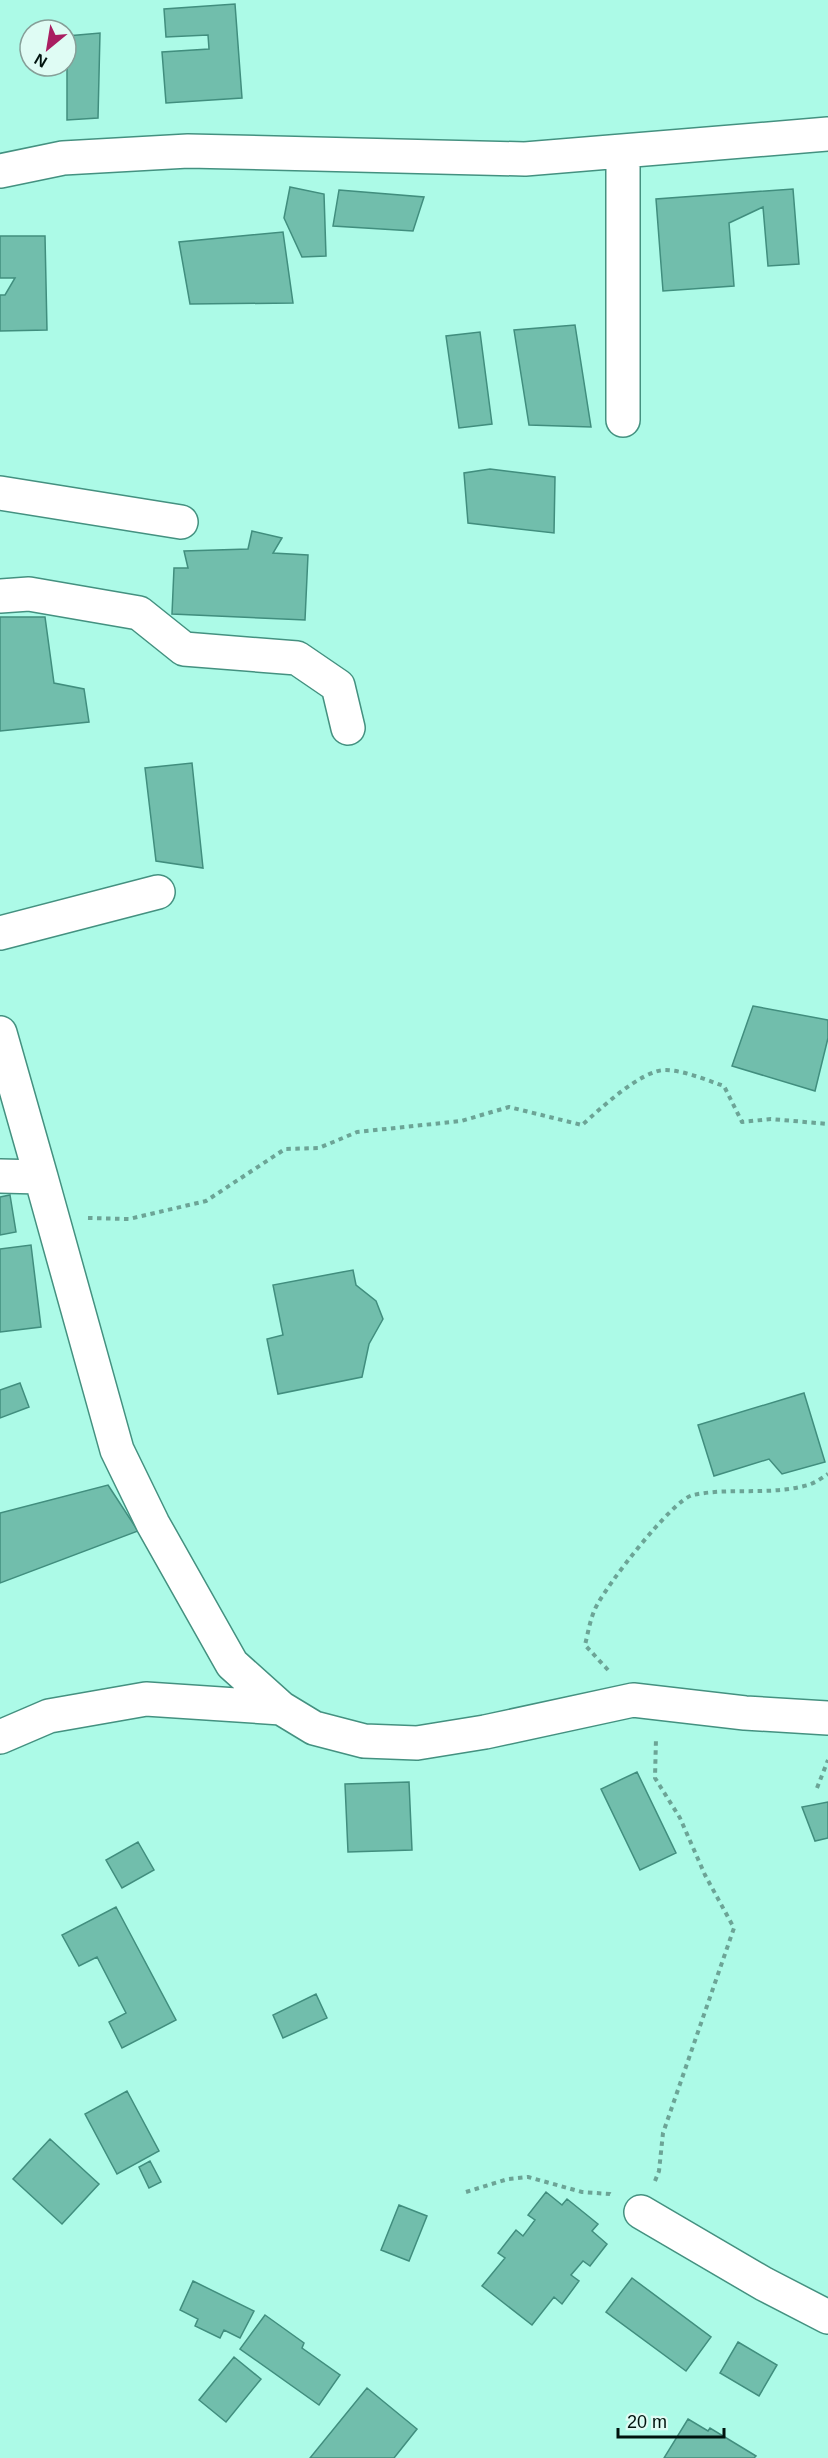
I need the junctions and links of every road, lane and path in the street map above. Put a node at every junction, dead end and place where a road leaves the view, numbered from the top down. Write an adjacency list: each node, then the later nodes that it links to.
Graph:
1 (828, 134): 2 (street)
2 (623, 152): 3 (street); 4 (street)
3 (0, 171)
4 (623, 420)
5 (0, 493): 6 (street)
6 (181, 522)
7 (0, 596): 8 (street)
8 (348, 728)
9 (158, 892): 10 (street)
10 (0, 933)
11 (0, 1034): 14 (street)
12 (828, 1124): 15 (path)
13 (0, 1176): 14 (street)
14 (41, 1177): 15 (street)
15 (52, 1218): 18 (street)
16 (828, 1474): 17 (path)
17 (633, 1700): 18 (street); 19 (street); 24 (path)
18 (281, 1708): 20 (street)
19 (828, 1718)
20 (0, 1737)
21 (828, 1760): 22 (path)
22 (817, 1788)
23 (466, 2192): 24 (path)
24 (641, 2212): 25 (street)
25 (828, 2317)

